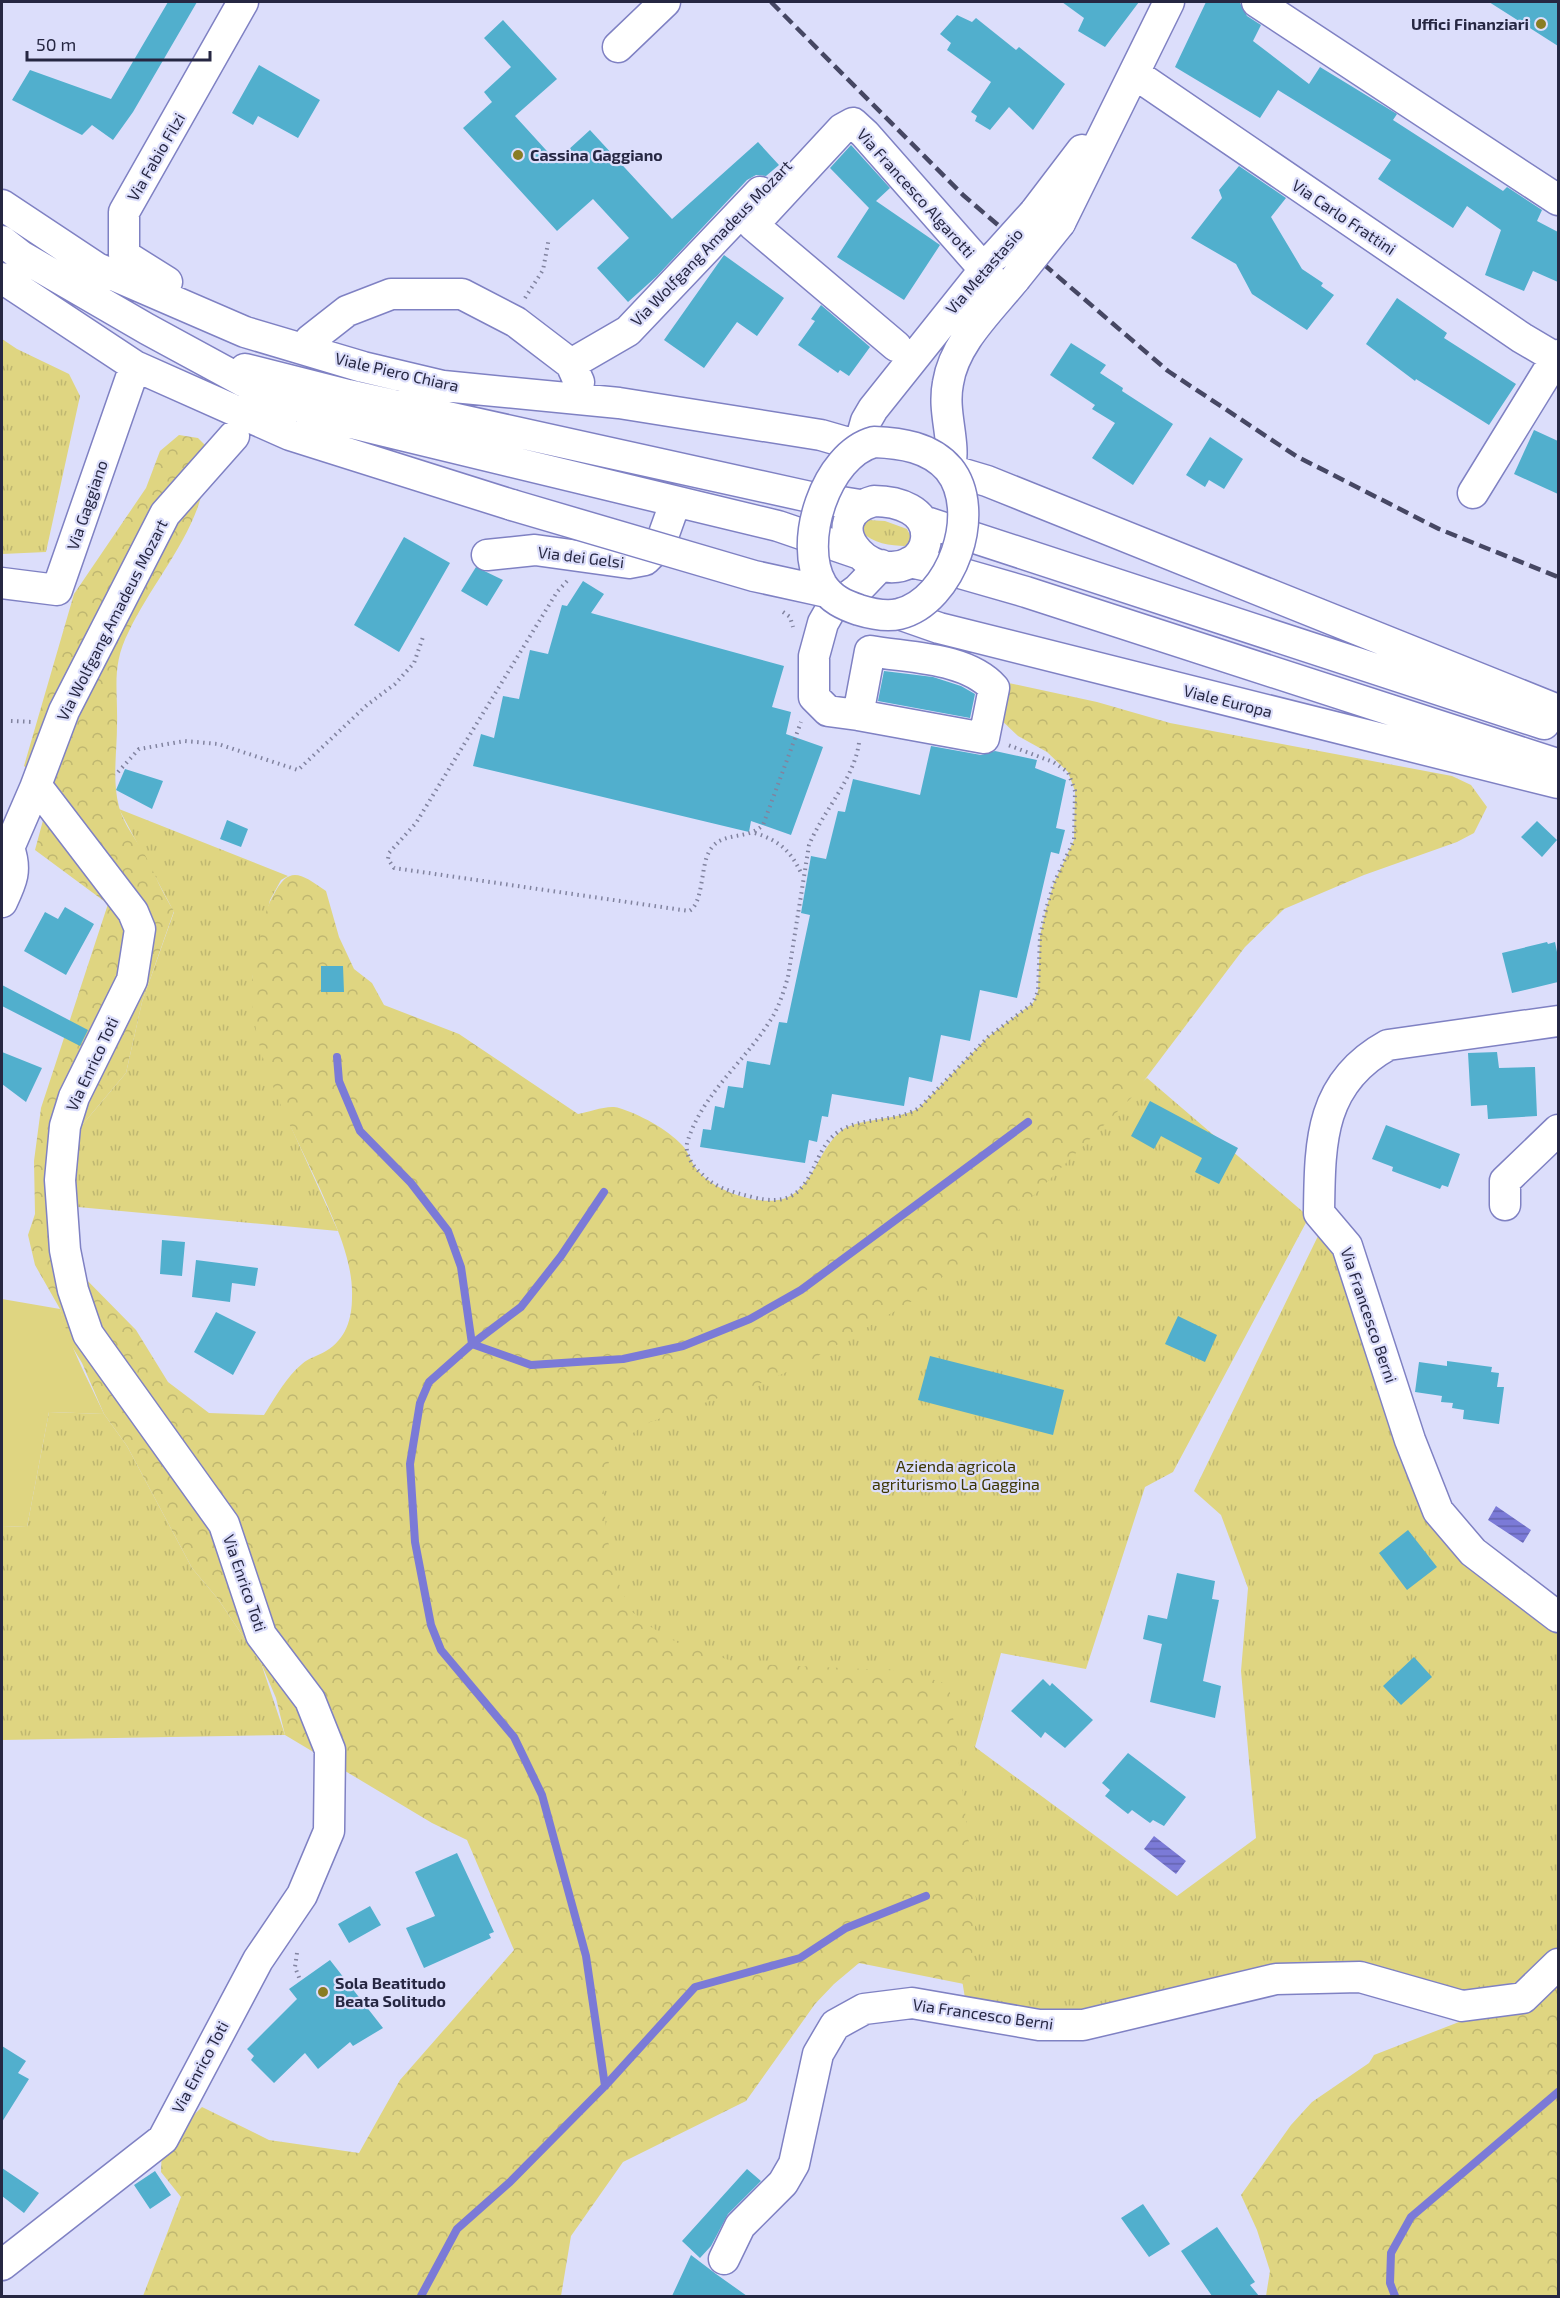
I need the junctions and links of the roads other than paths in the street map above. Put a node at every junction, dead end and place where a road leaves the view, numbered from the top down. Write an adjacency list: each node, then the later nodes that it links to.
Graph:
1 (243, 2): 14 (street, Via Fabio Filzi)
2 (665, 2): 5 (street)
3 (1169, 2): 6 (street, Via Metastasio)
4 (1257, 2): 8 (street)
5 (618, 47)
6 (1130, 83): 10 (street, Via Metastasio); 17 (street, Via Carlo Frattini)
7 (841, 107): 19 (street, Via Wolfgang Amadeus Mozart)
8 (1558, 200)
9 (2, 205): 14 (street, Viale Piero Chiara)
10 (1047, 218): 12 (street, Via Metastasio, bridge); 25 (street, Via Metastasio, bridge)
11 (2, 240): 18 (street, Viale Piero Chiara)
12 (990, 262): 16 (street, Via Metastasio); 16 (street, Via Francesco Algarotti)
13 (2, 278): 20 (street)
14 (245, 332): 22 (street, Viale Piero Chiara)
15 (310, 340): 19 (street)
16 (903, 352): 23 (street, Via Metastasio)
17 (1557, 356): 21 (street, Via Carlo Frattini)
18 (205, 358): 27 (street, Viale Piero Chiara); 28 (street, Viale Piero Chiara)
19 (571, 364): 22 (street)
20 (135, 366): 33 (street, Via Gaggiano); 34 (street, bridge)
21 (1548, 393): 26 (street, Via Carlo Frattini)
22 (588, 400): 23 (street, Viale Piero Chiara)
23 (863, 433): 25 (street, bridge); 34 (street, bridge)
24 (234, 436): 41 (street, Via Wolfgang Amadeus Mozart)
25 (950, 444): 35 (street, bridge); 36 (street)
26 (1473, 493)
27 (675, 503): 30 (street, Via dei Gelsi); 31 (street, Viale Piero Chiara)
28 (860, 505): 29 (street); 31 (street)
29 (923, 521): 32 (street); 38 (street)
30 (487, 555)
31 (869, 559): 32 (street); 37 (street)
32 (910, 562): 39 (street)
33 (2, 583)
34 (826, 591): 35 (street, bridge)
35 (900, 614): 40 (street, Viale Europa)
36 (1558, 710)
37 (858, 715): 37 (street)
38 (1558, 729)
39 (1558, 764)
40 (1558, 783)
41 (35, 788): 42 (street, Via Wolfgang Amadeus Mozart); 50 (street, Via Enrico Toti)
42 (4, 848): 43 (street)
43 (2, 902)
44 (1557, 1025): 47 (street, Via Francesco Berni)
45 (1558, 1130): 46 (street)
46 (1505, 1205)
47 (1558, 1617)
48 (1558, 1964): 49 (street, Via Francesco Berni)
49 (724, 2259)
50 (2, 2265)

